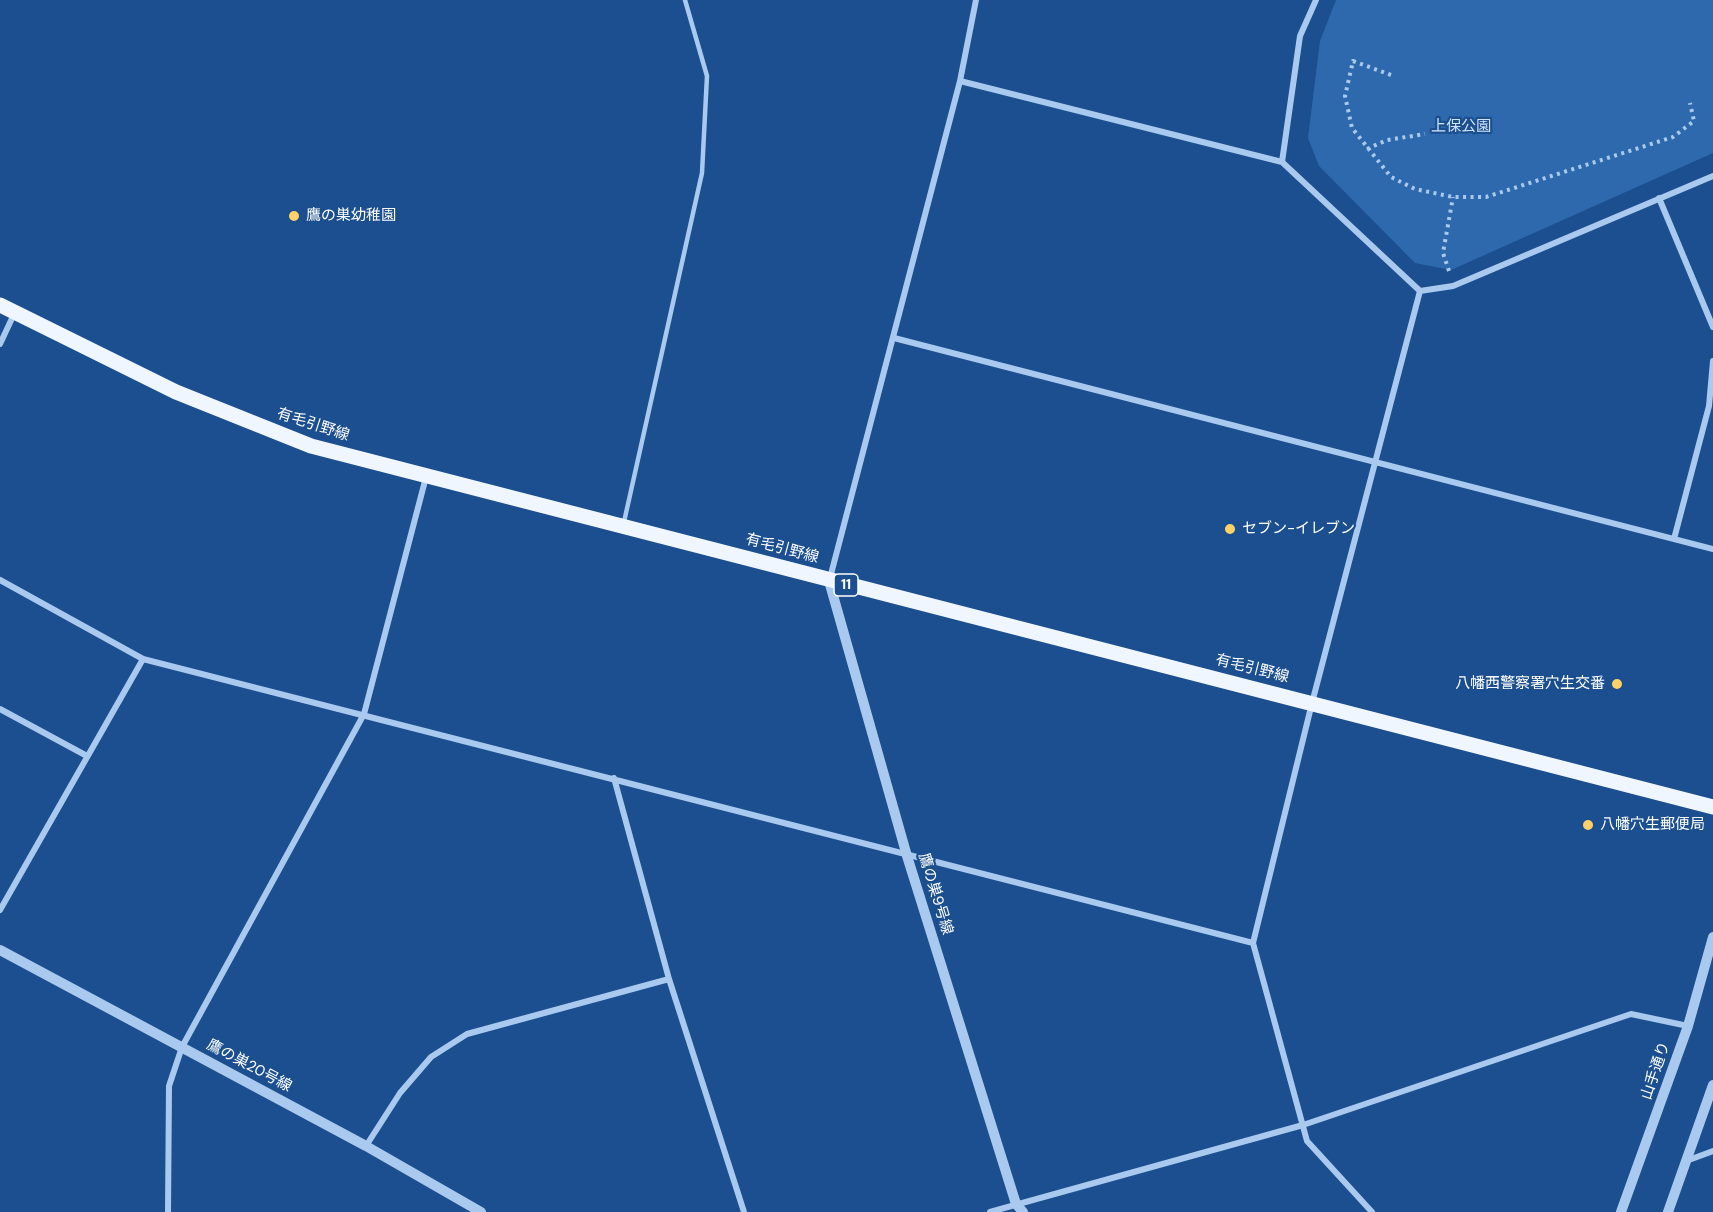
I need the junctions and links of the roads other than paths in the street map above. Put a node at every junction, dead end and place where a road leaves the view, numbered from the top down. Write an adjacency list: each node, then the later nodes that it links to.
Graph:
1 (685, 0): 17 (lane)
2 (976, 0): 4 (street)
3 (1316, 0): 5 (street)
4 (960, 81): 5 (street); 12 (street)
5 (1282, 162): 8 (street)
6 (1713, 176): 7 (street)
7 (1659, 198): 8 (street); 11 (street)
8 (1420, 291): 15 (street)
9 (0, 305): 10 (main road, 有毛引野線 / 11)
10 (14, 313): 13 (street); 16 (main road, 有毛引野線 / 11)
11 (1713, 327)
12 (894, 338): 15 (street); 21 (street)
13 (0, 344)
14 (1713, 361): 18 (street)
15 (1377, 461): 18 (street); 23 (street)
16 (427, 476): 17 (main road, 有毛引野線 / 11); 25 (street)
17 (623, 525): 21 (main road, 有毛引野線 / 11)
18 (1674, 539): 19 (street)
19 (1713, 549)
20 (0, 579): 22 (street)
21 (829, 580): 23 (main road, 有毛引野線 / 11); 29 (street, 鷹の巣9号線)
22 (142, 659): 25 (street); 26 (street)
23 (1312, 703): 28 (main road, 有毛引野線 / 11); 32 (street)
24 (0, 709): 26 (street)
25 (364, 714): 27 (street); 36 (street)
26 (87, 756): 30 (street)
27 (614, 778): 29 (street); 34 (street)
28 (1713, 807)
29 (907, 856): 32 (street); 42 (street, 鷹の巣9号線)
30 (0, 910)
31 (1713, 937): 35 (street, 山手通り)
32 (1252, 943): 38 (street)
33 (0, 950): 36 (street, 鷹の巣20号線)
34 (669, 980): 39 (street); 45 (street)
35 (1688, 1026): 38 (street); 48 (street, 山手通り)
36 (183, 1047): 39 (street, 鷹の巣20号線); 43 (street)
37 (1713, 1084): 41 (street)
38 (1303, 1125): 42 (street); 47 (street)
39 (366, 1146): 44 (street, 鷹の巣20号線)
40 (1713, 1151): 41 (street)
41 (1686, 1161): 49 (street)
42 (1020, 1208): 46 (street)
43 (168, 1212)
44 (481, 1212)
45 (744, 1212)
46 (990, 1212)
47 (1372, 1212)
48 (1621, 1212)
49 (1668, 1212)

